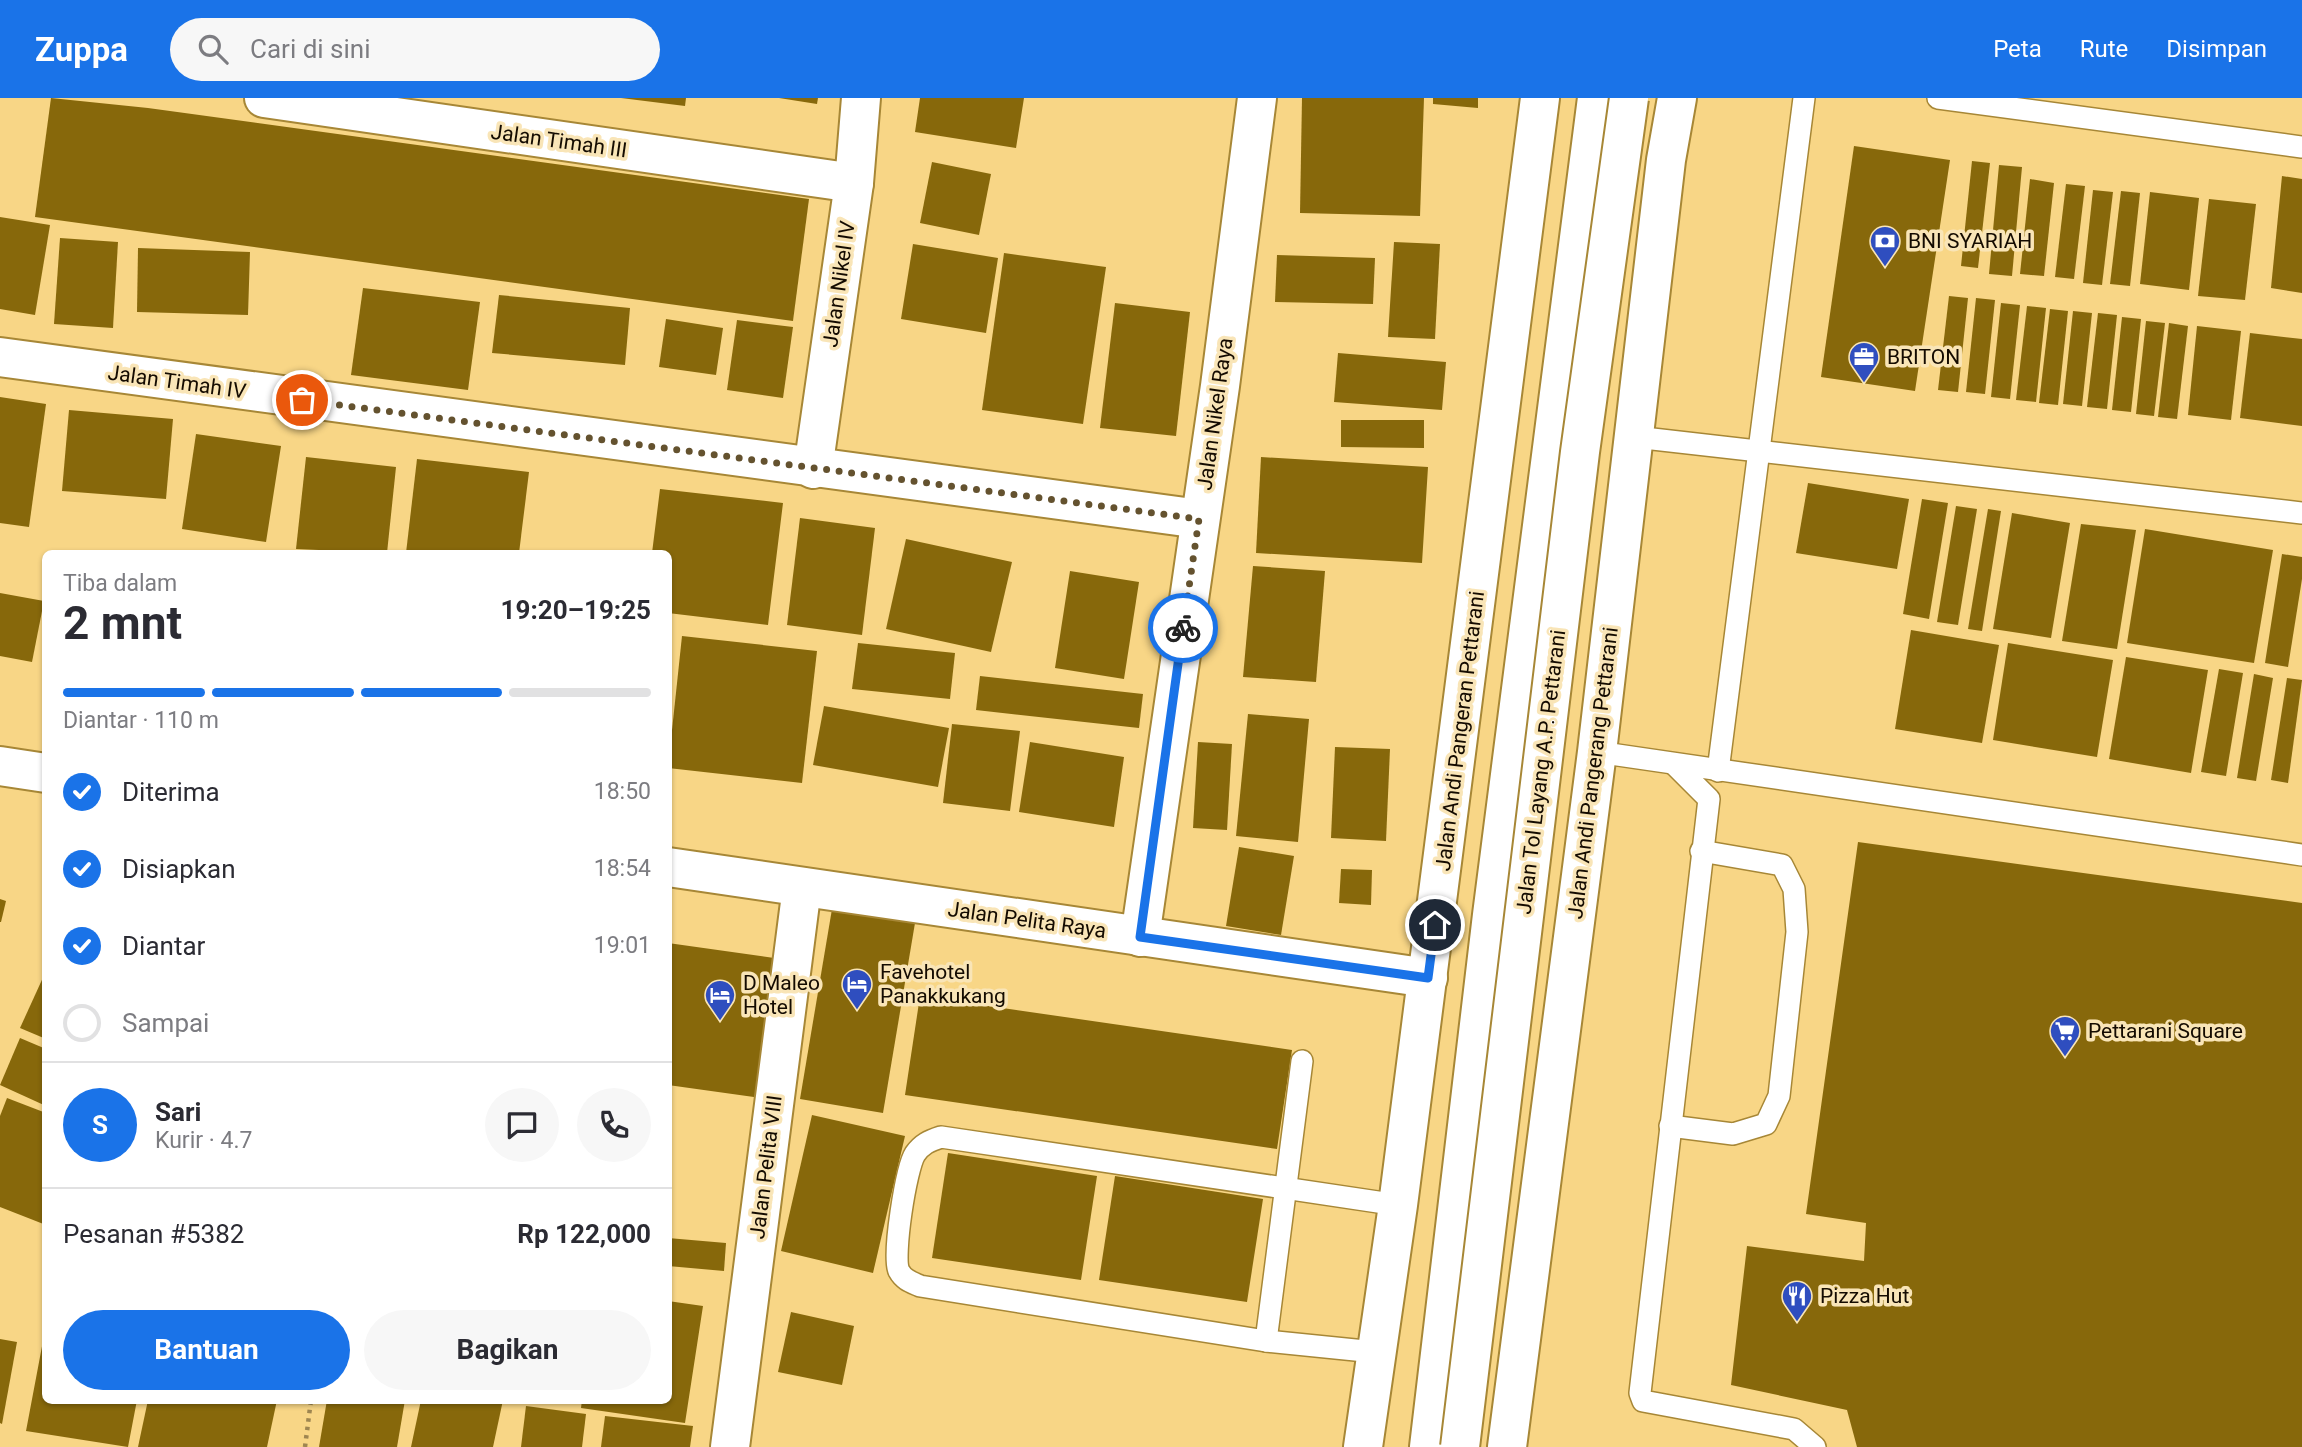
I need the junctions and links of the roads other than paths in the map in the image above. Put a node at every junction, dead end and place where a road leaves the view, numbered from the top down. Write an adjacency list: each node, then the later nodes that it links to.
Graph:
1 (264, 98): 14 (main road, Jalan Timah III)
2 (861, 98): 14 (main road, Jalan Nikel IV)
3 (1257, 98): 20 (main road, Jalan Nikel Raya)
4 (1540, 98): 12 (main road, Jalan Andi Pangeran Pettarani)
5 (1595, 98): 12 (main road); 40 (main road, Jalan Tol Layang A.P. Pettarani)
6 (1612, 98): 13 (main road)
7 (1629, 98): 41 (main road, Jalan Tol Layang A.P. Pettarani, bridge)
8 (1677, 98): 13 (main road, Jalan Andi Pangerang Pettarani)
9 (1804, 98): 17 (lane)
10 (1938, 98): 11 (lane)
11 (2302, 147)
12 (1532, 156): 31 (main road, Jalan Andi Pangeran Pettarani)
13 (1666, 160): 16 (main road, Jalan Andi Pangerang Pettarani)
14 (854, 183): 18 (main road, Jalan Nikel IV)
15 (0, 357): 18 (main road, Jalan Timah IV)
16 (1635, 437): 17 (lane); 21 (main road, Jalan Andi Pangerang Pettarani)
17 (1759, 451): 19 (lane); 24 (lane)
18 (813, 469): 20 (main road, Jalan Timah IV)
19 (2302, 513)
20 (1199, 519): 30 (main road, Jalan Nikel Raya)
21 (1597, 752): 22 (lane); 42 (main road, Jalan Andi Pangerang Pettarani)
22 (1674, 764): 24 (lane); 26 (lane)
23 (0, 766): 25 (main road)
24 (1718, 771): 27 (lane)
25 (42, 772)
26 (1701, 851): 33 (lane); 33 (lane)
27 (2302, 855)
28 (672, 868): 29 (main road, Jalan Pelita Raya)
29 (802, 887): 30 (main road, Jalan Pelita Raya); 38 (main road, Jalan Pelita VIII)
30 (1140, 937): 31 (main road, Jalan Pelita Raya)
31 (1428, 978): 35 (main road, Jalan Andi Pangeran Pettarani)
32 (1302, 1061): 34 (lane)
33 (1670, 1126): 43 (lane)
34 (1285, 1188): 35 (lane); 36 (lane); 36 (lane)
35 (1398, 1205): 37 (main road, Jalan Andi Pangeran Pettarani)
36 (1266, 1340): 37 (lane)
37 (1375, 1352): 39 (main road, Jalan Andi Pangeran Pettarani)
38 (730, 1447)
39 (1363, 1447)
40 (1429, 1447)
41 (1460, 1447)
42 (1507, 1447)
43 (1815, 1447)

